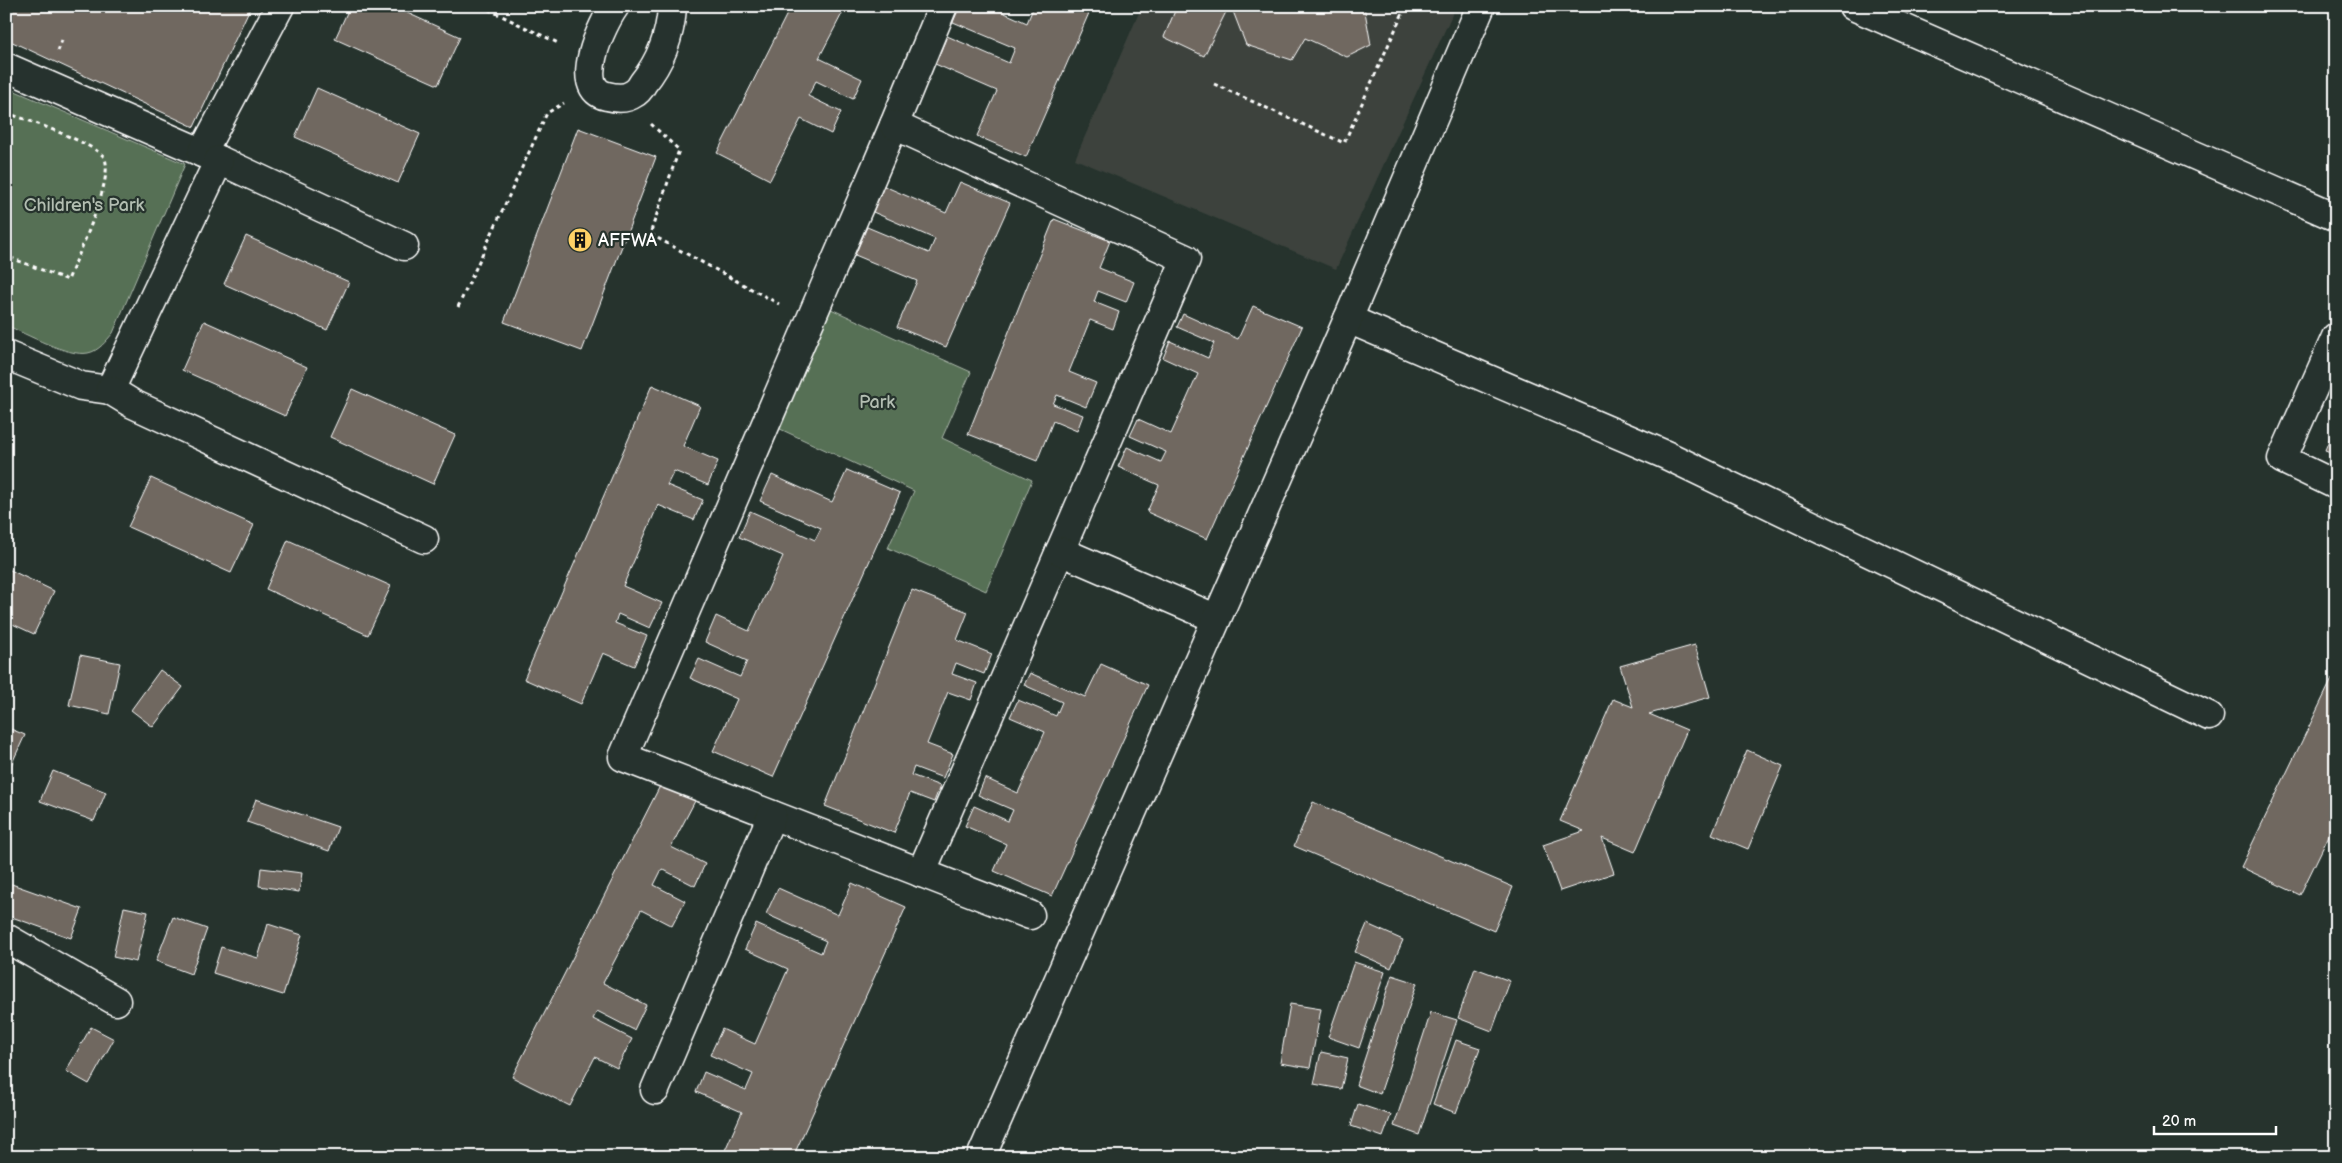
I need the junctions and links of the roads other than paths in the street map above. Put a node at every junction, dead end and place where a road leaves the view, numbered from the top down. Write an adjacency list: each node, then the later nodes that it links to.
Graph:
1 (280, 6): 9 (street)
2 (614, 6): 3 (street)
3 (670, 6)
4 (943, 6): 8 (street)
5 (1481, 6): 12 (street)
6 (1853, 6): 10 (street)
7 (6, 67): 9 (street)
8 (894, 125): 18 (street); 21 (street)
9 (210, 156): 11 (street); 15 (street)
10 (2336, 217)
11 (404, 246)
12 (1348, 319): 19 (street); 20 (street)
13 (2336, 337): 16 (street)
14 (6, 355): 15 (street)
15 (110, 390): 17 (street)
16 (2336, 485)
17 (424, 539)
18 (1060, 551): 19 (street); 22 (street)
19 (1215, 618): 27 (street)
20 (2209, 716)
21 (772, 815): 22 (street); 26 (street)
22 (921, 873): 23 (street)
23 (1030, 915)
24 (6, 938): 25 (street)
25 (116, 1001)
26 (655, 1090)
27 (982, 1157)

